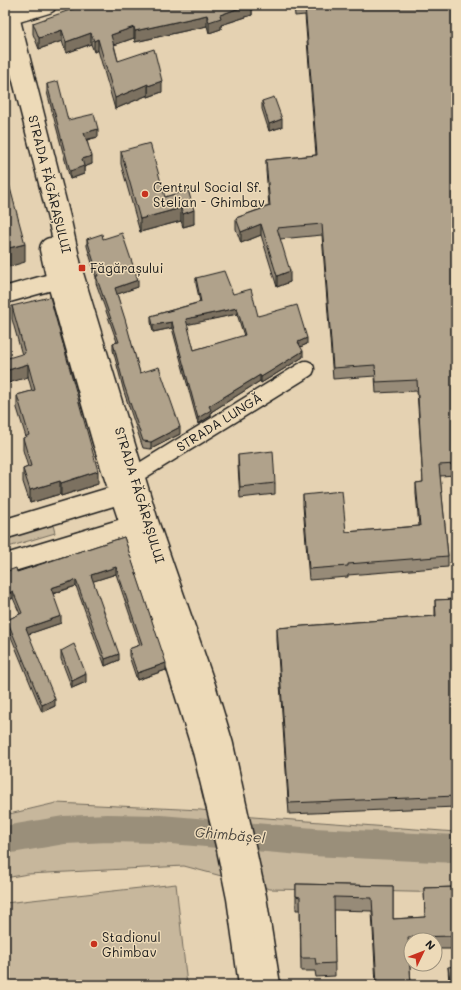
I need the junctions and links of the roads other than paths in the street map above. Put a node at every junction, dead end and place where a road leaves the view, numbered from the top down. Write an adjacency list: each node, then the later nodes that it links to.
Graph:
1 (48, 5): 2 (street)
2 (7, 11): 7 (highway, STRADA FĂGĂRAȘULUI)
3 (5, 66): 4 (highway, STRADA FĂGĂRAȘULUI)
4 (58, 280): 5 (street); 8 (highway, STRADA FĂGĂRAȘULUI)
5 (5, 295)
6 (306, 369): 7 (street, STRADA LUNGĂ)
7 (133, 476): 12 (highway, STRADA FĂGĂRAȘULUI)
8 (121, 494): 9 (highway, STRADA FĂGĂRAȘULUI); 10 (street)
9 (131, 526): 11 (street); 12 (highway, STRADA FĂGĂRAȘULUI)
10 (5, 529)
11 (5, 564)
12 (223, 789): 13 (highway, STRADA FĂGĂRAȘULUI)
13 (246, 897): 14 (highway, STRADA FĂGĂRAȘULUI); 15 (highway, STRADA FĂGĂRAȘULUI)
14 (250, 985)
15 (269, 985)

